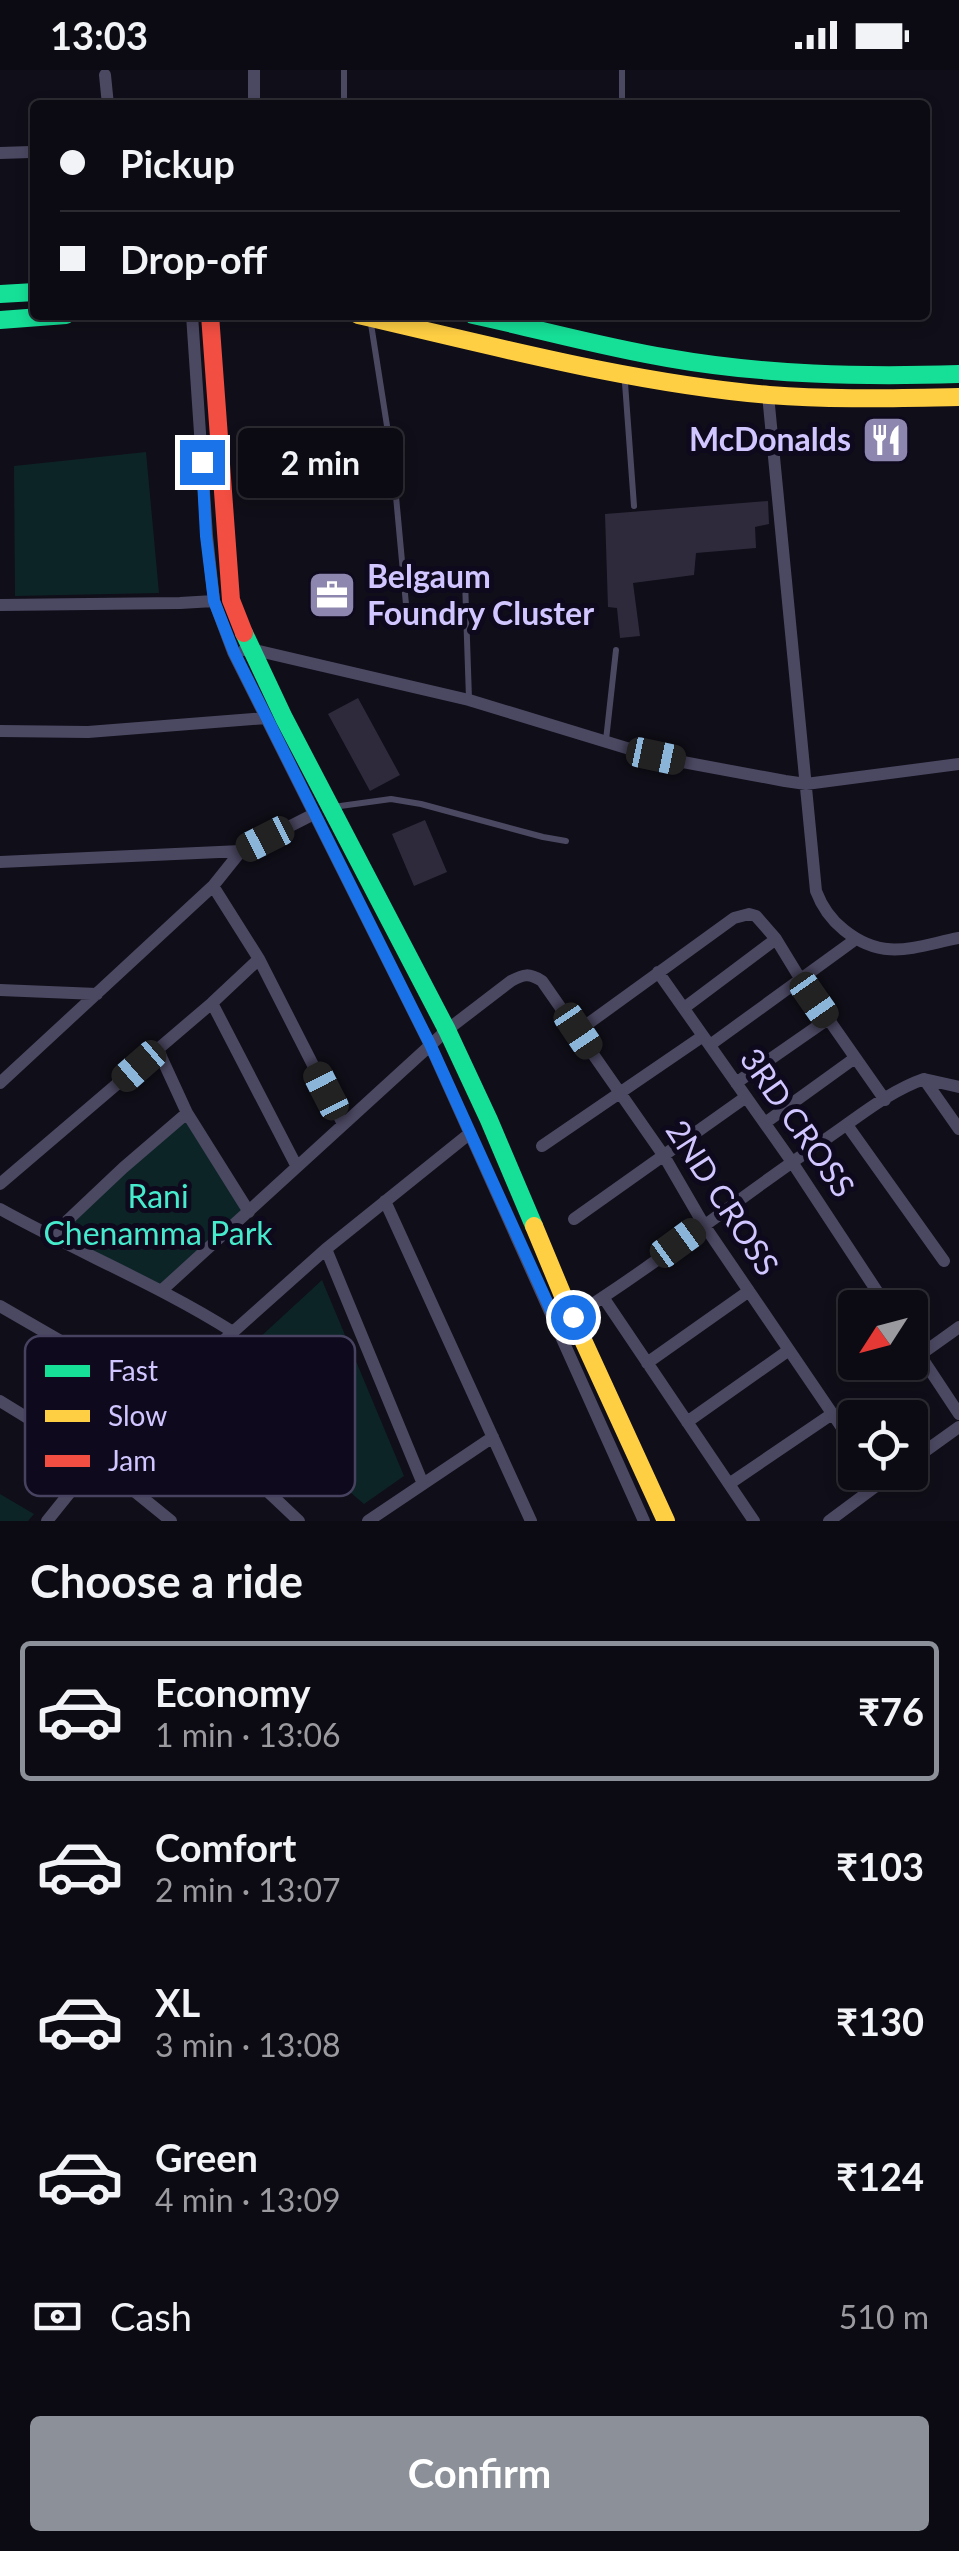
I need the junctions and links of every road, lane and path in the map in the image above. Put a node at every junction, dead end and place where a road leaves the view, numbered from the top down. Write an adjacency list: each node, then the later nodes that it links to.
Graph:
1 (254, 70): 6 (street)
2 (344, 70): 7 (lane)
3 (622, 70): 8 (lane)
4 (105, 75): 5 (street)
5 (108, 100)
6 (254, 100)
7 (344, 100)
8 (622, 100)
9 (30, 152): 10 (street)
10 (0, 153)
11 (30, 292): 12 (main road)
12 (0, 294)
13 (30, 318): 14 (main road)
14 (0, 320)
15 (192, 320): 26 (street)
16 (210, 320): 30 (main road)
17 (365, 320): 28 (lane)
18 (381, 320): 21 (main road)
19 (495, 320): 20 (main road)
20 (959, 374)
21 (624, 376): 22 (main road); 24 (lane)
22 (768, 395): 23 (main road); 36 (street)
23 (959, 397)
24 (634, 506)
25 (465, 580): 31 (lane)
26 (214, 601): 27 (street); 30 (street)
27 (0, 605)
28 (408, 626)
29 (616, 650): 34 (lane)
30 (242, 651): 31 (street); 32 (street); 37 (main road)
31 (469, 700): 34 (street)
32 (266, 718): 33 (street); 37 (street)
33 (0, 731)
34 (606, 742): 36 (street)
35 (959, 764): 36 (street)
36 (806, 784): 44 (street)
37 (323, 811): 38 (lane); 39 (street); 53 (main road); 56 (street)
38 (566, 841)
39 (241, 851): 40 (street); 41 (street)
40 (0, 862)
41 (212, 886): 45 (street); 49 (street)
42 (959, 938): 44 (street)
43 (776, 939): 46 (street); 47 (street); 51 (street)
44 (856, 939): 47 (street)
45 (260, 960): 50 (street); 68 (street)
46 (658, 972): 51 (street, 3RD CROSS); 54 (street)
47 (801, 980): 52 (street); 55 (street)
48 (0, 990): 49 (street)
49 (97, 994): 60 (street)
50 (212, 1004): 57 (street); 75 (street)
51 (684, 1008): 55 (street, 3RD CROSS)
52 (828, 1019): 58 (street); 61 (street)
53 (447, 1030): 54 (street, 2ND CROSS); 56 (street); 90 (main road)
54 (578, 1031): 63 (street, 2ND CROSS)
55 (706, 1040): 61 (street, 3RD CROSS); 63 (street)
56 (430, 1044): 68 (street); 71 (street)
57 (158, 1050): 66 (street); 76 (street)
58 (855, 1058): 65 (street); 67 (street)
59 (924, 1079): 62 (street); 65 (street); 70 (street)
60 (0, 1082)
61 (736, 1083): 64 (street, 3RD CROSS)
62 (959, 1086)
63 (620, 1093): 72 (street); 73 (street, 2ND CROSS)
64 (746, 1097): 67 (street, 3RD CROSS); 73 (street)
65 (884, 1100): 69 (street)
66 (187, 1113): 79 (street); 82 (street)
67 (765, 1123): 74 (street, 3RD CROSS)
68 (343, 1124): 75 (street)
69 (847, 1124): 74 (street); 84 (street)
70 (959, 1129)
71 (469, 1134): 77 (street); 90 (street)
72 (542, 1146)
73 (664, 1156): 80 (street); 81 (street, 2ND CROSS)
74 (792, 1162): 81 (street); 85 (street, 3RD CROSS)
75 (297, 1167): 79 (street)
76 (0, 1184)
77 (385, 1201): 83 (street); 106 (street)
78 (0, 1209): 82 (street)
79 (249, 1212): 86 (street)
80 (574, 1219)
81 (704, 1225): 87 (street, 2ND CROSS); 88 (street)
82 (50, 1236): 86 (street)
83 (326, 1248): 92 (street); 108 (street)
84 (944, 1261)
85 (876, 1290)
86 (162, 1291): 92 (street)
87 (749, 1291): 96 (street, 2ND CROSS); 97 (street)
88 (603, 1298): 90 (street); 97 (street)
89 (0, 1306): 93 (street)
90 (565, 1321): 119 (street); 120 (main road)
91 (959, 1327): 95 (street)
92 (232, 1332): 94 (street)
93 (51, 1336)
94 (228, 1336)
95 (928, 1349)
96 (789, 1350): 100 (street, 2ND CROSS); 103 (street)
97 (647, 1363): 103 (street)
98 (928, 1367): 101 (street)
99 (0, 1401): 102 (street)
100 (832, 1414): 104 (street, 2ND CROSS); 109 (street)
101 (959, 1414)
102 (25, 1416)
103 (688, 1422): 109 (street)
104 (838, 1423)
105 (959, 1427): 107 (street)
106 (493, 1437): 108 (street); 118 (street)
107 (928, 1449)
108 (422, 1484): 117 (street)
109 (729, 1484): 121 (street)
110 (863, 1490): 122 (street)
111 (67, 1496): 114 (street)
112 (140, 1496): 115 (street)
113 (272, 1496): 116 (street)
114 (47, 1521)
115 (171, 1521)
116 (299, 1521)
117 (368, 1521)
118 (531, 1521)
119 (644, 1521)
120 (666, 1521)
121 (754, 1521)
122 (828, 1521)

